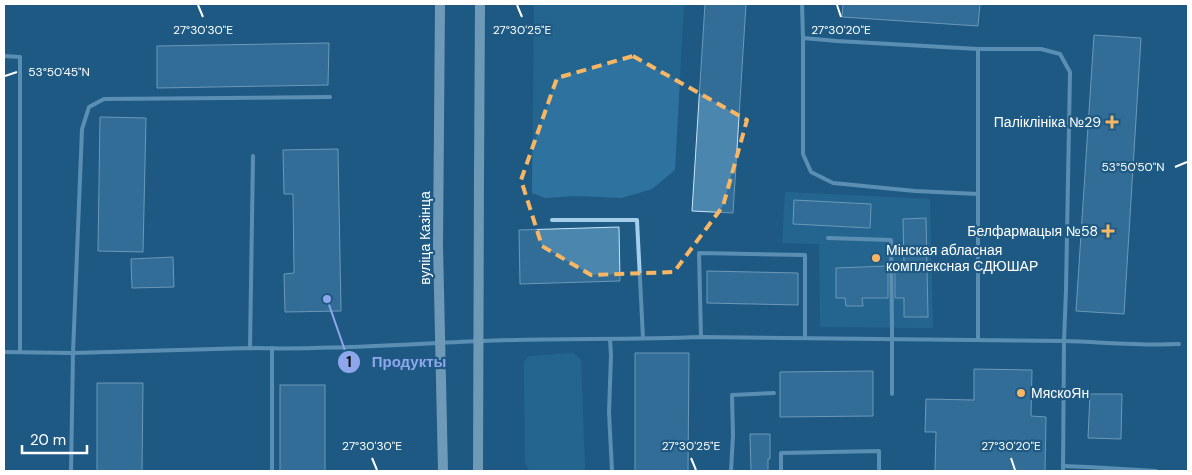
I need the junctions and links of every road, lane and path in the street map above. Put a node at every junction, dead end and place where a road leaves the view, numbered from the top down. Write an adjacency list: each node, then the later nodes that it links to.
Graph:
1 (440, 4): 20 (main road, вуліца Казінца)
2 (480, 4): 18 (main road)
3 (802, 4): 4 (lane)
4 (803, 38): 5 (lane); 9 (lane)
5 (978, 49): 9 (lane); 19 (lane)
6 (4, 56): 25 (lane)
7 (330, 97): 26 (lane)
8 (254, 156): 22 (lane)
9 (978, 194): 17 (lane)
10 (552, 220): 13 (lane)
11 (828, 238): 16 (lane)
12 (700, 337): 13 (lane); 14 (lane); 14 (lane)
13 (643, 338): 15 (lane)
14 (805, 338): 16 (lane)
15 (610, 339): 18 (lane); 34 (lane)
16 (892, 340): 17 (lane); 28 (lane)
17 (978, 340): 19 (lane)
18 (478, 341): 20 (lane); 33 (main road)
19 (1064, 341): 21 (lane); 29 (lane)
20 (440, 343): 23 (lane); 32 (main road, вуліца Казінца)
21 (1179, 344)
22 (250, 348): 23 (lane); 26 (lane)
23 (272, 348): 31 (lane)
24 (4, 352): 25 (lane)
25 (20, 352): 26 (lane)
26 (73, 353): 30 (lane)
27 (774, 393): 35 (lane)
28 (892, 394)
29 (1063, 469): 38 (lane)
30 (71, 471)
31 (272, 471)
32 (443, 471)
33 (478, 471)
34 (612, 471)
35 (731, 471)
36 (781, 471): 37 (lane)
37 (879, 471)
38 (1156, 471)

